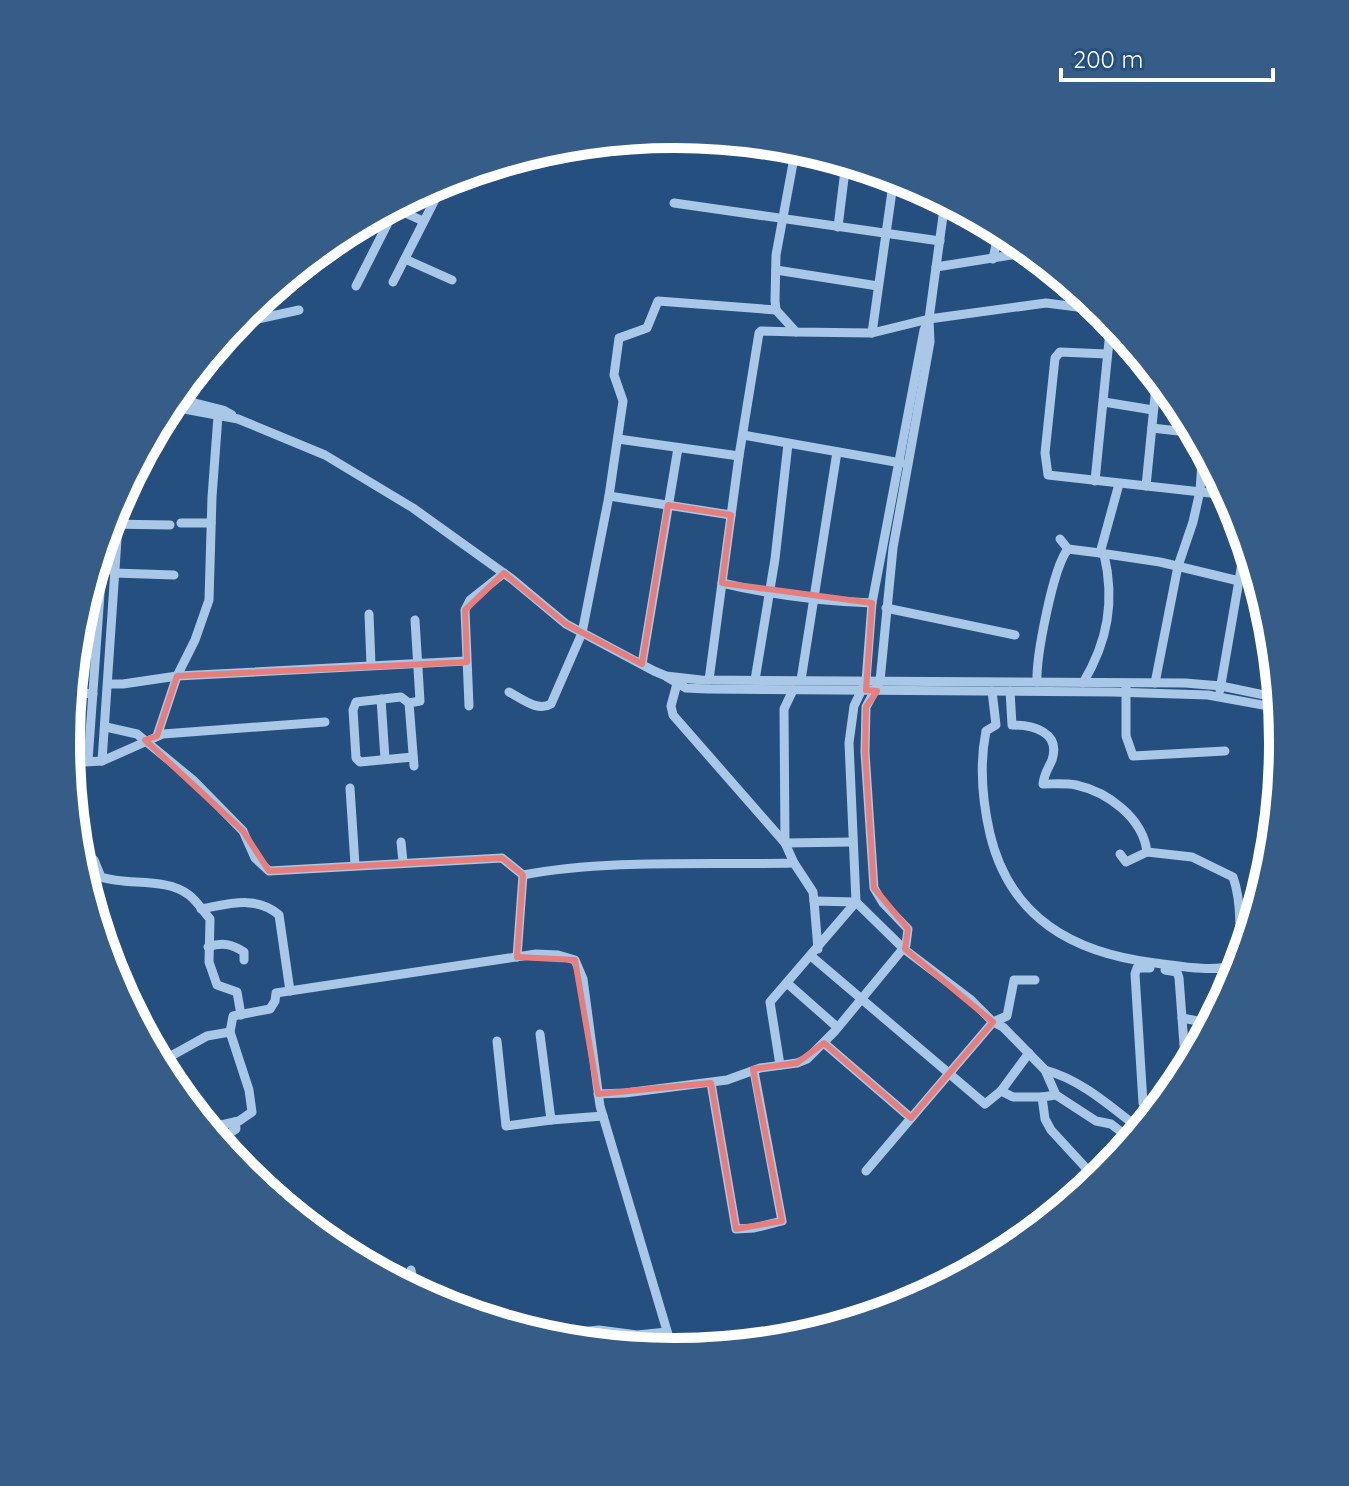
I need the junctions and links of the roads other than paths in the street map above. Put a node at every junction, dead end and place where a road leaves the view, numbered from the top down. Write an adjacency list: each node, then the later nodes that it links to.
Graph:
1 (793, 161): 8 (street)
2 (845, 174): 11 (street)
3 (892, 190): 12 (street)
4 (434, 200): 9 (street)
5 (674, 203): 8 (street)
6 (407, 213): 9 (street)
7 (943, 213): 13 (street)
8 (782, 220): 11 (street); 19 (street)
9 (423, 221): 16 (street)
10 (387, 223): 22 (street)
11 (838, 227): 12 (street)
12 (886, 234): 13 (street); 23 (street)
13 (940, 241): 18 (street)
14 (996, 243): 17 (street)
15 (1014, 255): 17 (street)
16 (405, 259): 20 (street); 21 (street)
17 (993, 259): 18 (street)
18 (936, 267): 28 (street)
19 (776, 270): 23 (street); 26 (street)
20 (452, 280)
21 (393, 282)
22 (356, 286)
23 (878, 286): 30 (street)
24 (1077, 306): 28 (street)
25 (299, 310): 27 (street)
26 (776, 310): 29 (street); 42 (street)
27 (258, 319)
28 (929, 319): 30 (street); 47 (street)
29 (796, 332): 30 (street); 41 (street)
30 (872, 333)
31 (1109, 338): 32 (street)
32 (1107, 354): 34 (street); 49 (street)
33 (1155, 393): 37 (street)
34 (1104, 402): 37 (street); 49 (street)
35 (188, 403): 38 (street)
36 (183, 408): 38 (street)
37 (1153, 410): 39 (street)
38 (219, 414): 57 (street); 67 (street)
39 (1152, 428): 40 (street); 51 (street)
40 (1180, 431)
41 (743, 435): 43 (street); 46 (street)
42 (618, 439): 44 (street); 54 (street)
43 (788, 444): 45 (street); 72 (street)
44 (678, 448): 46 (street); 55 (street)
45 (837, 452): 47 (street); 73 (street)
46 (739, 456): 56 (street)
47 (903, 463): 74 (street); 75 (street)
48 (1202, 468): 52 (street)
49 (1095, 481): 50 (street)
50 (1119, 484): 51 (street); 62 (street)
51 (1146, 486): 52 (street)
52 (1200, 491): 53 (street); 63 (street)
53 (1214, 493)
54 (609, 496): 55 (street); 78 (street)
55 (668, 505): 56 (street); 82 (street)
56 (731, 515): 70 (street)
57 (211, 523): 58 (street); 84 (street)
58 (122, 524)
59 (1060, 539): 61 (street)
60 (115, 543): 66 (street)
61 (1068, 549): 62 (street); 89 (street)
62 (1102, 553): 63 (street); 90 (street)
63 (1178, 566): 69 (street); 91 (street)
64 (1242, 566): 69 (street)
65 (105, 572): 66 (street)
66 (117, 573): 68 (street); 92 (street)
67 (504, 573): 78 (street); 80 (street)
68 (174, 575)
69 (1239, 581): 95 (street)
70 (722, 583): 72 (street); 85 (street)
71 (101, 586): 102 (street)
72 (769, 594): 73 (street); 86 (street)
73 (813, 600): 74 (street); 87 (street)
74 (872, 603): 93 (street)
75 (886, 608): 79 (street); 94 (street)
76 (369, 614): 83 (street)
77 (415, 620): 81 (street)
78 (582, 633): 82 (street); 100 (street)
79 (1015, 635)
80 (466, 661): 81 (street); 107 (street)
81 (417, 662): 83 (street); 106 (street)
82 (642, 664): 88 (street)
83 (371, 665): 84 (street)
84 (177, 676): 92 (street); 111 (street)
85 (709, 680): 86 (street); 88 (street)
86 (755, 680): 87 (street)
87 (801, 680): 93 (street)
88 (677, 681): 97 (street); 121 (street)
89 (1037, 682): 90 (street); 94 (street)
90 (1083, 683): 96 (street)
91 (1155, 683): 95 (street); 96 (street)
92 (109, 684): 110 (street)
93 (865, 685): 94 (street); 97 (street); 120 (street)
94 (878, 686): 98 (street); 134 (street)
95 (1221, 686): 103 (street); 104 (street)
96 (1126, 688): 99 (street); 104 (street); 113 (street)
97 (793, 690): 121 (street)
98 (992, 691): 99 (street); 138 (street)
99 (1010, 691): 122 (street)
100 (509, 692)
101 (82, 693): 102 (street)
102 (93, 694): 115 (street)
103 (1267, 696)
104 (1219, 697): 108 (street)
105 (381, 699): 106 (street); 114 (street); 114 (street)
106 (409, 703): 114 (street)
107 (469, 706)
108 (1268, 706)
109 (325, 722): 111 (street)
110 (106, 727): 112 (street); 116 (street)
111 (157, 736): 112 (street)
112 (145, 740): 116 (street); 127 (street)
113 (1225, 751)
114 (385, 759)
115 (88, 761): 116 (street); 117 (street)
116 (102, 761)
117 (80, 762)
118 (350, 788): 127 (street)
119 (401, 842): 125 (street)
120 (852, 842): 121 (street); 130 (street)
121 (785, 843): 126 (street)
122 (1147, 852): 123 (street); 132 (street)
123 (1120, 854)
124 (94, 860): 131 (street)
125 (403, 862): 127 (street); 128 (street)
126 (794, 863): 128 (street); 129 (street)
127 (355, 865)
128 (523, 875): 136 (street)
129 (814, 901): 130 (street); 135 (street)
130 (856, 902): 134 (street); 135 (street)
131 (201, 909): 133 (street); 141 (street)
132 (1239, 929)
133 (208, 947): 137 (street); 143 (street)
134 (904, 949): 142 (street); 145 (street)
135 (815, 952): 140 (street); 142 (street)
136 (517, 957): 141 (street); 161 (street)
137 (244, 960)
138 (1225, 968)
139 (1035, 980): 145 (street)
140 (787, 983): 147 (street); 155 (street)
141 (290, 991): 143 (street)
142 (860, 999): 147 (street); 158 (street)
143 (241, 1015): 148 (street)
144 (1182, 1018): 146 (street); 152 (street); 164 (street)
145 (993, 1022): 153 (street); 158 (street)
146 (1199, 1022)
147 (837, 1027): 151 (street)
148 (230, 1032): 154 (street); 169 (street)
149 (540, 1034): 168 (street)
150 (497, 1041): 168 (street)
151 (824, 1043): 155 (street); 167 (street)
152 (1184, 1048)
153 (1029, 1053): 156 (street); 160 (street)
154 (170, 1056)
155 (780, 1065): 157 (street)
156 (1045, 1070): 162 (street); 165 (street)
157 (754, 1071): 159 (street); 159 (street)
158 (949, 1073): 160 (street); 167 (street)
159 (711, 1083): 161 (street)
160 (1001, 1091): 163 (street)
161 (598, 1094): 166 (street)
162 (1056, 1095): 163 (street); 171 (street)
163 (1042, 1097): 175 (street)
164 (1145, 1106)
165 (1119, 1113): 170 (street); 171 (street)
166 (603, 1116): 168 (street); 180 (street)
167 (911, 1118): 176 (street)
168 (551, 1120)
169 (235, 1122): 172 (street); 174 (street)
170 (1132, 1122)
171 (1111, 1124): 173 (street)
172 (220, 1125)
173 (1123, 1133)
174 (228, 1135)
175 (1088, 1170)
176 (866, 1171)
177 (411, 1270): 178 (street)
178 (412, 1276)
179 (593, 1331): 181 (street)
180 (667, 1332): 181 (street); 182 (street)
181 (617, 1334)
182 (669, 1338)

